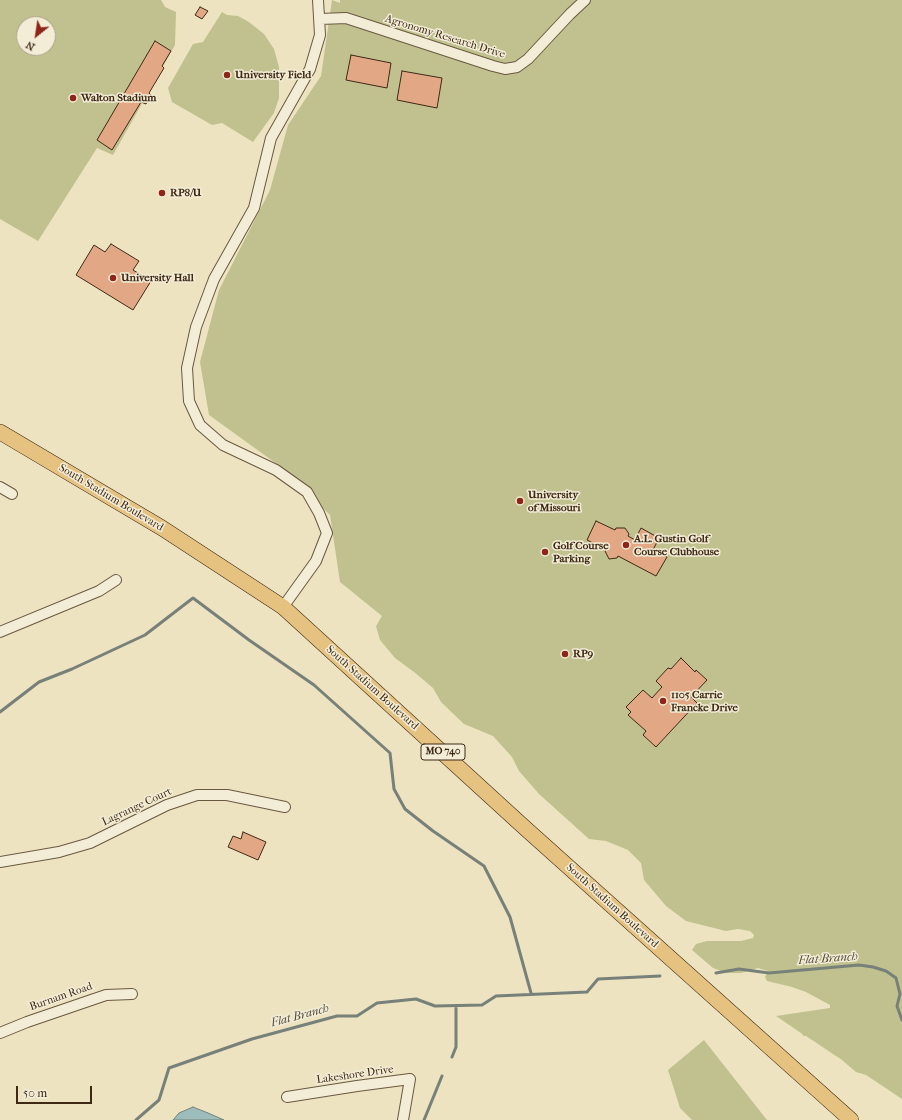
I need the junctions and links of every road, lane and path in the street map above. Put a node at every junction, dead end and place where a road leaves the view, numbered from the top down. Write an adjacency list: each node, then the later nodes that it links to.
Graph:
1 (318, 0): 3 (street)
2 (585, 0): 3 (street, Agronomy Research Drive)
3 (320, 19): 8 (street)
4 (0, 432): 8 (main road, South Stadium Boulevard / MO 740)
5 (0, 487): 6 (street)
6 (12, 494)
7 (116, 580): 9 (street)
8 (283, 607): 16 (main road, South Stadium Boulevard / MO 740)
9 (0, 632)
10 (285, 808): 11 (street, Lagrange Court)
11 (0, 862)
12 (132, 994): 13 (street, Burnam Road)
13 (0, 1032)
14 (287, 1097): 15 (street, Lakeshore Drive)
15 (402, 1120)
16 (850, 1120)

